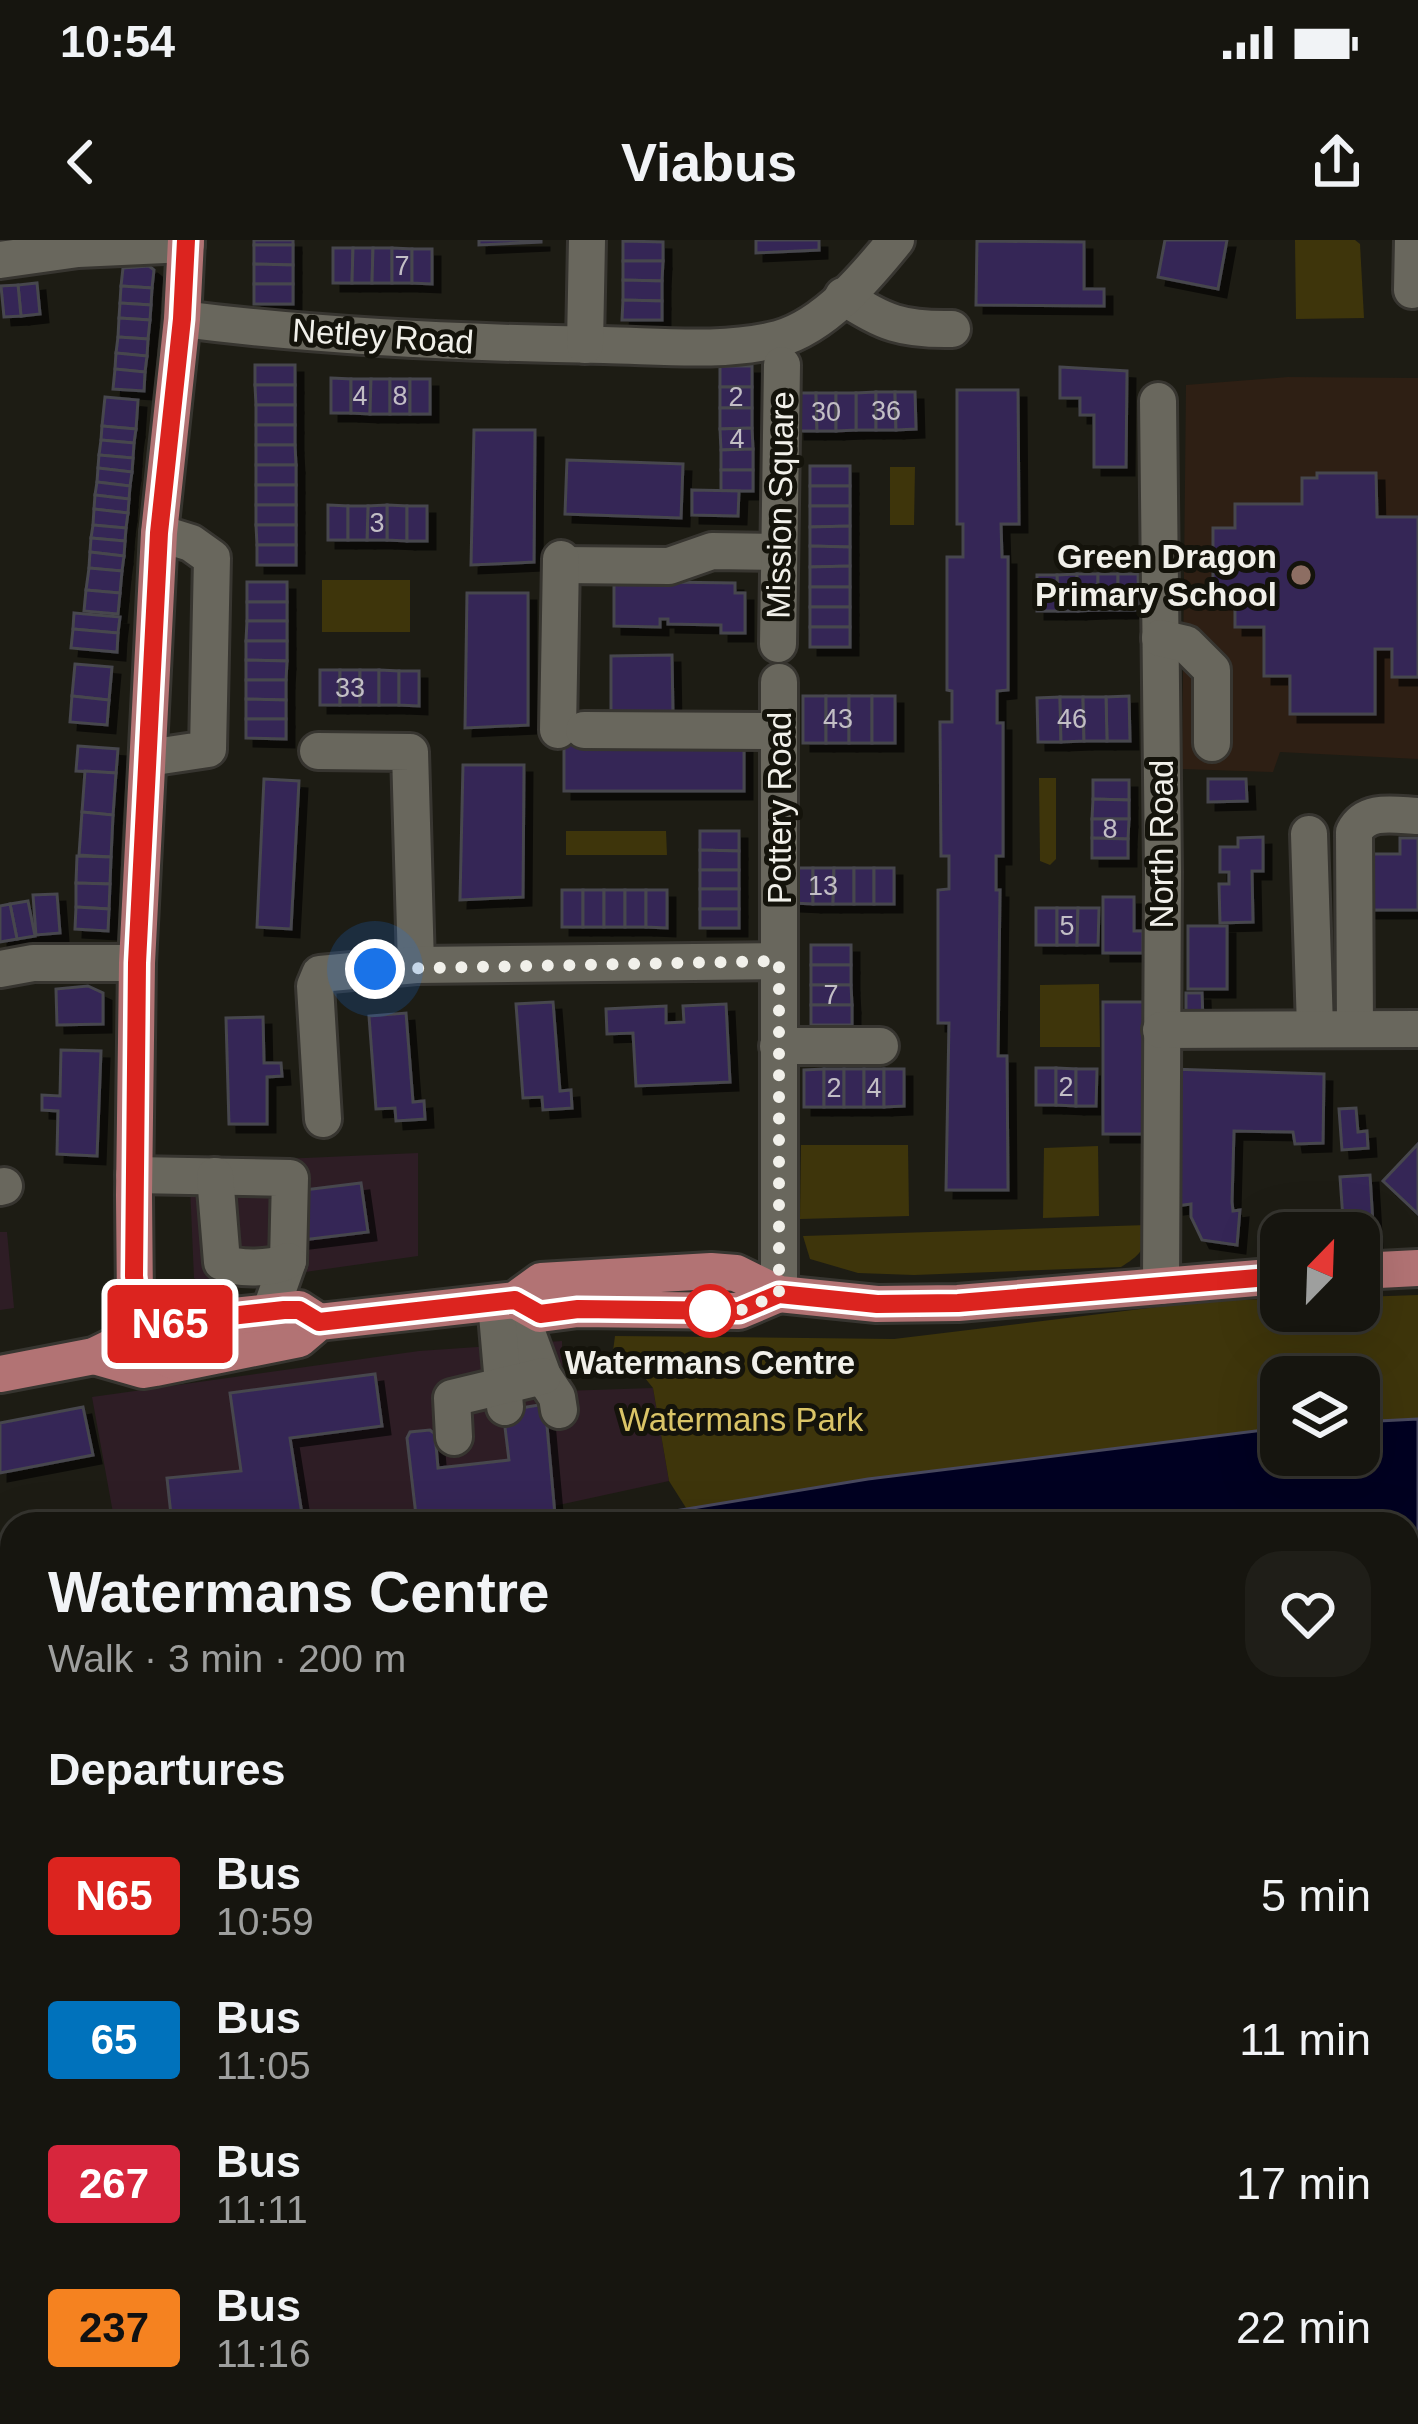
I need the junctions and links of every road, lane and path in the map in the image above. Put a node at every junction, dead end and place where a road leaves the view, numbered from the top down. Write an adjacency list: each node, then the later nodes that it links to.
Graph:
1 (587, 240): 10 (street)
2 (896, 240): 7 (street)
3 (1413, 240): 6 (street)
4 (186, 242): 5 (street); 8 (main road)
5 (0, 260)
6 (1412, 290)
7 (843, 296): 9 (street); 10 (street, Netley Road)
8 (182, 319): 10 (street, Netley Road); 13 (main road)
9 (952, 329)
10 (585, 344)
11 (782, 365): 14 (street, Mission Square)
12 (1157, 401): 15 (street, North Road)
13 (159, 533): 21 (main road); 21 (street)
14 (778, 552): 16 (street, Mission Square); 18 (street)
15 (1160, 638): 19 (street); 31 (street, North Road)
16 (778, 644)
17 (779, 682): 18 (street, Pottery Road)
18 (779, 731): 24 (street, Pottery Road)
19 (1212, 743)
20 (318, 751): 26 (street)
21 (148, 758): 25 (main road)
22 (1418, 816): 29 (street)
23 (1309, 834): 28 (street)
24 (779, 961): 26 (street); 32 (street, Pottery Road)
25 (137, 963): 27 (street); 35 (main road)
26 (416, 965): 34 (street)
27 (0, 969)
28 (1316, 1028): 29 (street); 31 (street)
29 (1355, 1029): 30 (street)
30 (1418, 1029)
31 (1161, 1030): 41 (street, North Road)
32 (778, 1046): 33 (street); 42 (street, Pottery Road)
33 (880, 1046)
34 (322, 1119)
35 (134, 1175): 36 (street); 46 (main road)
36 (215, 1177): 37 (street); 37 (street)
37 (288, 1261): 44 (street)
38 (1418, 1268): 39 (main road)
39 (1380, 1270)
40 (1260, 1278): 41 (main road)
41 (1161, 1286): 42 (main road)
42 (779, 1294): 43 (main road)
43 (505, 1301): 45 (main road); 50 (street); 51 (street)
44 (270, 1312): 45 (main road); 46 (main road)
45 (319, 1322): 48 (main road)
46 (141, 1333): 47 (main road); 48 (main road)
47 (94, 1356): 48 (main road); 49 (main road)
48 (178, 1363)
49 (0, 1374)
50 (543, 1376): 51 (street); 52 (street)
51 (504, 1398): 53 (street)
52 (559, 1410)
53 (454, 1437)

